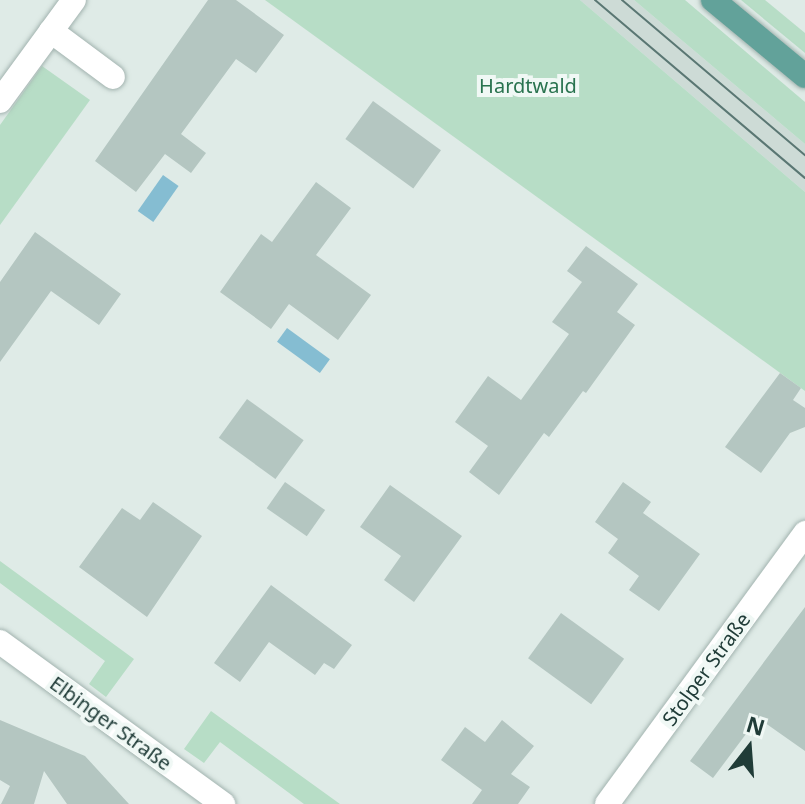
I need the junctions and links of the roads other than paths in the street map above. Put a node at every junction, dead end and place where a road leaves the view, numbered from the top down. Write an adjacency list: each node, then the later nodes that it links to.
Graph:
1 (74, 0): 3 (street)
2 (713, 0): 4 (main road)
3 (51, 31): 5 (street); 6 (street)
4 (805, 76)
5 (113, 77)
6 (0, 101)
7 (805, 533): 10 (street, Stolper Straße)
8 (0, 642): 9 (street, Elbinger Straße)
9 (223, 804)
10 (607, 804)

